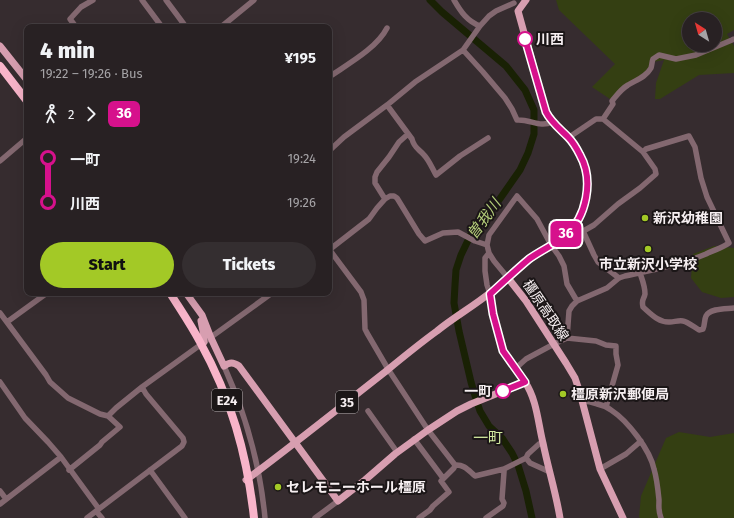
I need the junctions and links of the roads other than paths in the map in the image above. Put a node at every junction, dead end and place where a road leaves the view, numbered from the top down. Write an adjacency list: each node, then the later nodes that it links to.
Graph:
1 (92, 0): 9 (street)
2 (142, 0): 10 (street)
3 (166, 0): 11 (street)
4 (254, 0): 12 (street)
5 (454, 0): 13 (street)
6 (526, 0): 8 (main road)
7 (514, 2): 8 (street); 13 (street)
8 (518, 10): 24 (main road)
9 (74, 24)
10 (160, 24)
11 (184, 24)
12 (225, 24)
13 (479, 27): 17 (street)
14 (387, 28): 19 (street)
15 (734, 38): 23 (street)
16 (0, 46): 20 (main road)
17 (465, 48): 22 (street); 24 (street)
18 (0, 66): 21 (highway)
19 (332, 75)
20 (24, 76)
21 (24, 97)
22 (387, 105): 25 (street); 29 (street)
23 (603, 119): 27 (street); 30 (street)
24 (552, 122): 27 (main road)
25 (408, 134): 26 (street); 32 (street)
26 (488, 138)
27 (568, 138): 34 (main road)
28 (24, 141): 31 (street)
29 (332, 148)
30 (643, 152): 33 (street); 40 (street)
31 (0, 161)
32 (385, 199): 35 (street); 37 (street)
33 (583, 232): 34 (street); 42 (street)
34 (560, 239): 36 (main road)
35 (487, 245): 36 (street); 38 (street)
36 (551, 245): 41 (main road); 49 (street)
37 (332, 248)
38 (489, 253): 41 (street); 43 (street)
39 (332, 254): 59 (street)
40 (640, 273): 42 (street); 50 (street)
41 (508, 278): 43 (main road, 橿原高取線 / 35); 56 (main road, 橿原高取線)
42 (619, 278): 49 (street)
43 (490, 294): 58 (street); 59 (main road, 橿原高取線 / 35)
44 (43, 296): 52 (street)
45 (172, 296): 93 (highway, E24)
46 (188, 296): 48 (main road)
47 (268, 296): 53 (street)
48 (191, 300): 53 (main road); 55 (main road)
49 (577, 302): 54 (street)
50 (734, 308)
51 (0, 313): 52 (street)
52 (7, 322): 66 (street)
53 (211, 338): 55 (street); 57 (main road)
54 (568, 338): 56 (street); 64 (street)
55 (204, 342): 62 (street); 83 (street)
56 (554, 344): 58 (street); 63 (main road, 橿原高取線)
57 (224, 366): 70 (main road); 80 (street)
58 (516, 368): 61 (street)
59 (388, 369): 67 (street); 70 (main road, 橿原高取線 / 35)
60 (0, 382): 73 (street)
61 (525, 382): 67 (main road); 71 (main road)
62 (142, 387): 66 (street); 79 (street)
63 (582, 401): 64 (street); 77 (main road, 橿原高取線)
64 (606, 407): 69 (street)
65 (368, 411): 72 (street)
66 (108, 416): 78 (street)
67 (428, 430): 68 (main road); 75 (street)
68 (414, 439): 72 (main road); 82 (street)
69 (641, 441): 77 (street); 100 (street)
70 (295, 443): 80 (main road, 橿原高取線 / 35); 86 (main road)
71 (543, 443): 74 (street); 81 (main road)
72 (397, 452): 86 (main road)
73 (61, 457): 78 (street); 85 (street)
74 (525, 459): 76 (street); 81 (street)
75 (455, 465): 76 (street); 82 (street)
76 (506, 468): 97 (street)
77 (600, 469): 99 (main road, 橿原高取線)
78 (70, 470): 88 (street)
79 (150, 470): 88 (street); 91 (street)
80 (258, 471): 83 (main road, 橿原高取線 / 35); 94 (street)
81 (550, 472): 98 (main road)
82 (443, 478): 96 (street)
83 (246, 480): 92 (street)
84 (0, 491): 85 (street)
85 (6, 500): 87 (street)
86 (338, 501): 95 (street)
87 (0, 504)
88 (98, 510): 89 (street); 90 (street)
89 (87, 518)
90 (102, 518)
91 (185, 518)
92 (250, 518)
93 (254, 518)
94 (265, 518)
95 (315, 518)
96 (419, 518)
97 (486, 518)
98 (560, 518)
99 (623, 518)
100 (661, 518)

